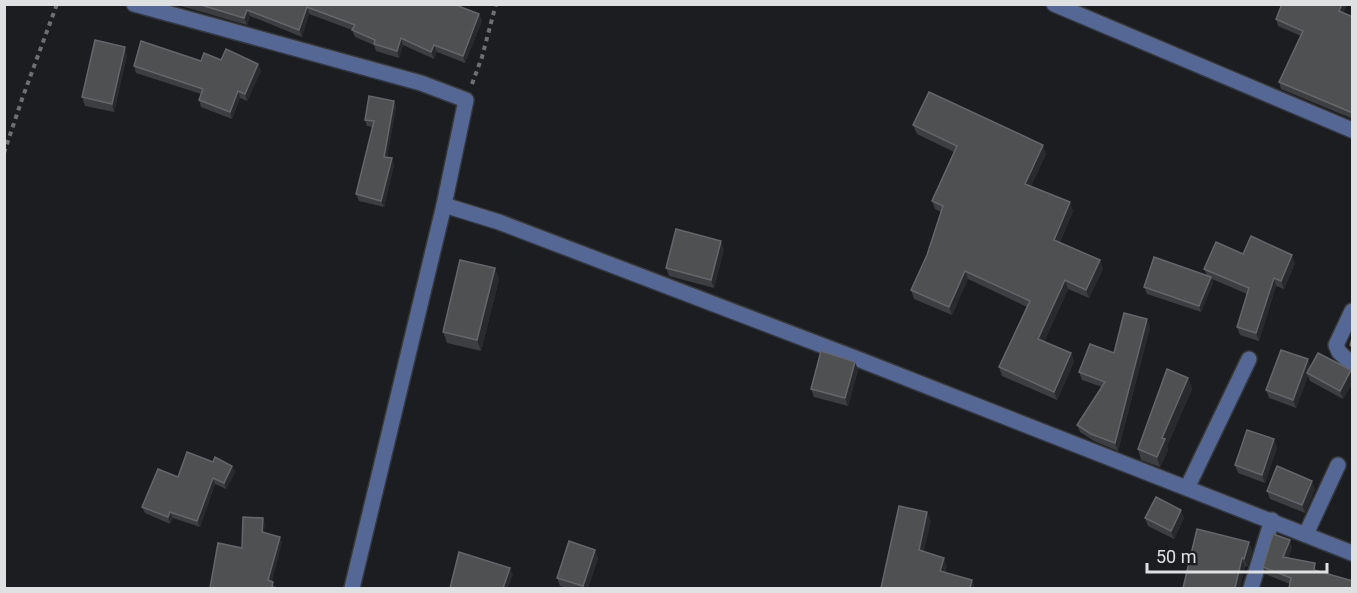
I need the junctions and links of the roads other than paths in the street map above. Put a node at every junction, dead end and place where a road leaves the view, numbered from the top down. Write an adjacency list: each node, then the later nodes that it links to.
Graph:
1 (134, 4): 4 (street)
2 (1054, 4): 3 (street)
3 (1353, 130)
4 (444, 205): 9 (street); 13 (street)
5 (1353, 311): 7 (street)
6 (1249, 359): 9 (street)
7 (1353, 364)
8 (1338, 465): 11 (street)
9 (1187, 488): 10 (street)
10 (1272, 520): 11 (street); 14 (street)
11 (1306, 534): 12 (street)
12 (1353, 554)
13 (352, 588)
14 (1251, 588)

